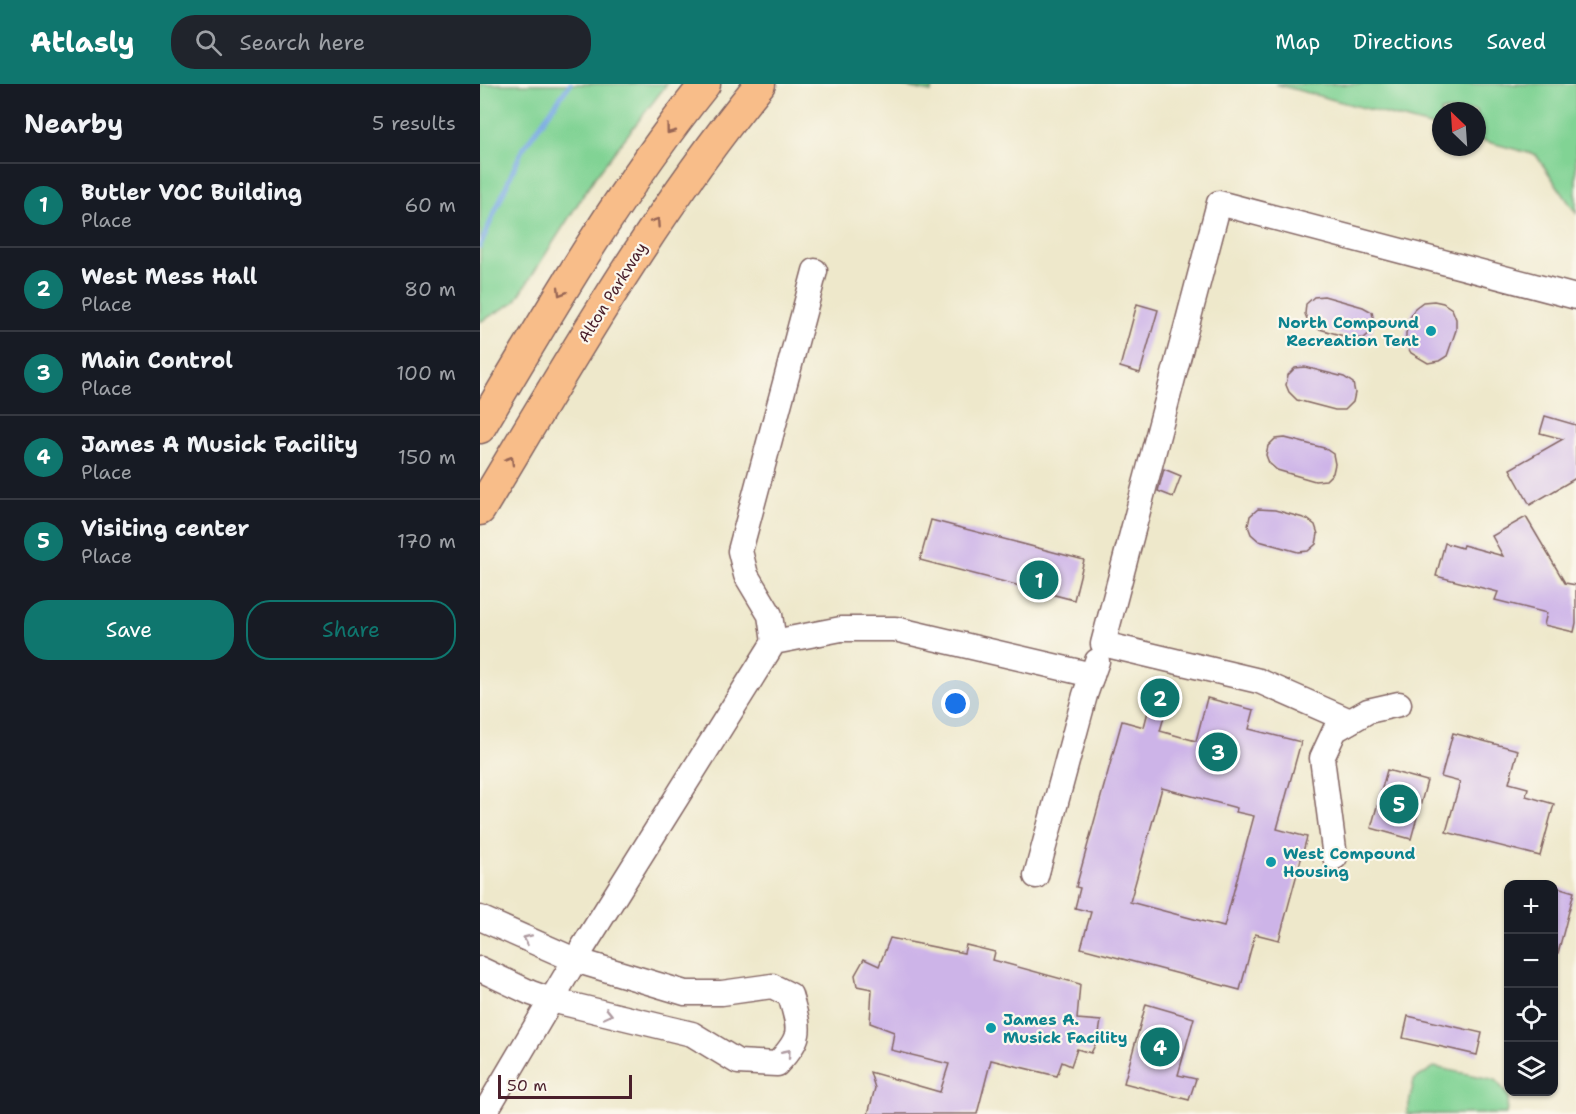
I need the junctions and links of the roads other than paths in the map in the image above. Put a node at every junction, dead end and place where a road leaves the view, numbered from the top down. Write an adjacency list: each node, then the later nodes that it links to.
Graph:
1 (705, 84): 5 (main road, one-way to 5)
2 (760, 84): 6 (main road, Alton Parkway, one-way to 2)
3 (815, 271): 7 (lane)
4 (1576, 297): 8 (lane)
5 (480, 428)
6 (480, 510)
7 (774, 642): 9 (lane); 15 (lane)
8 (1103, 644): 9 (lane); 11 (lane)
9 (1092, 675): 13 (lane)
10 (1399, 704): 11 (lane)
11 (1350, 721): 12 (lane)
12 (1335, 857)
13 (1036, 876)
14 (480, 918): 15 (lane, one-way to 14)
15 (575, 960): 17 (lane); 17 (lane, one-way to 15)
16 (480, 969): 17 (lane)
17 (551, 1000): 18 (lane)
18 (484, 1114)

